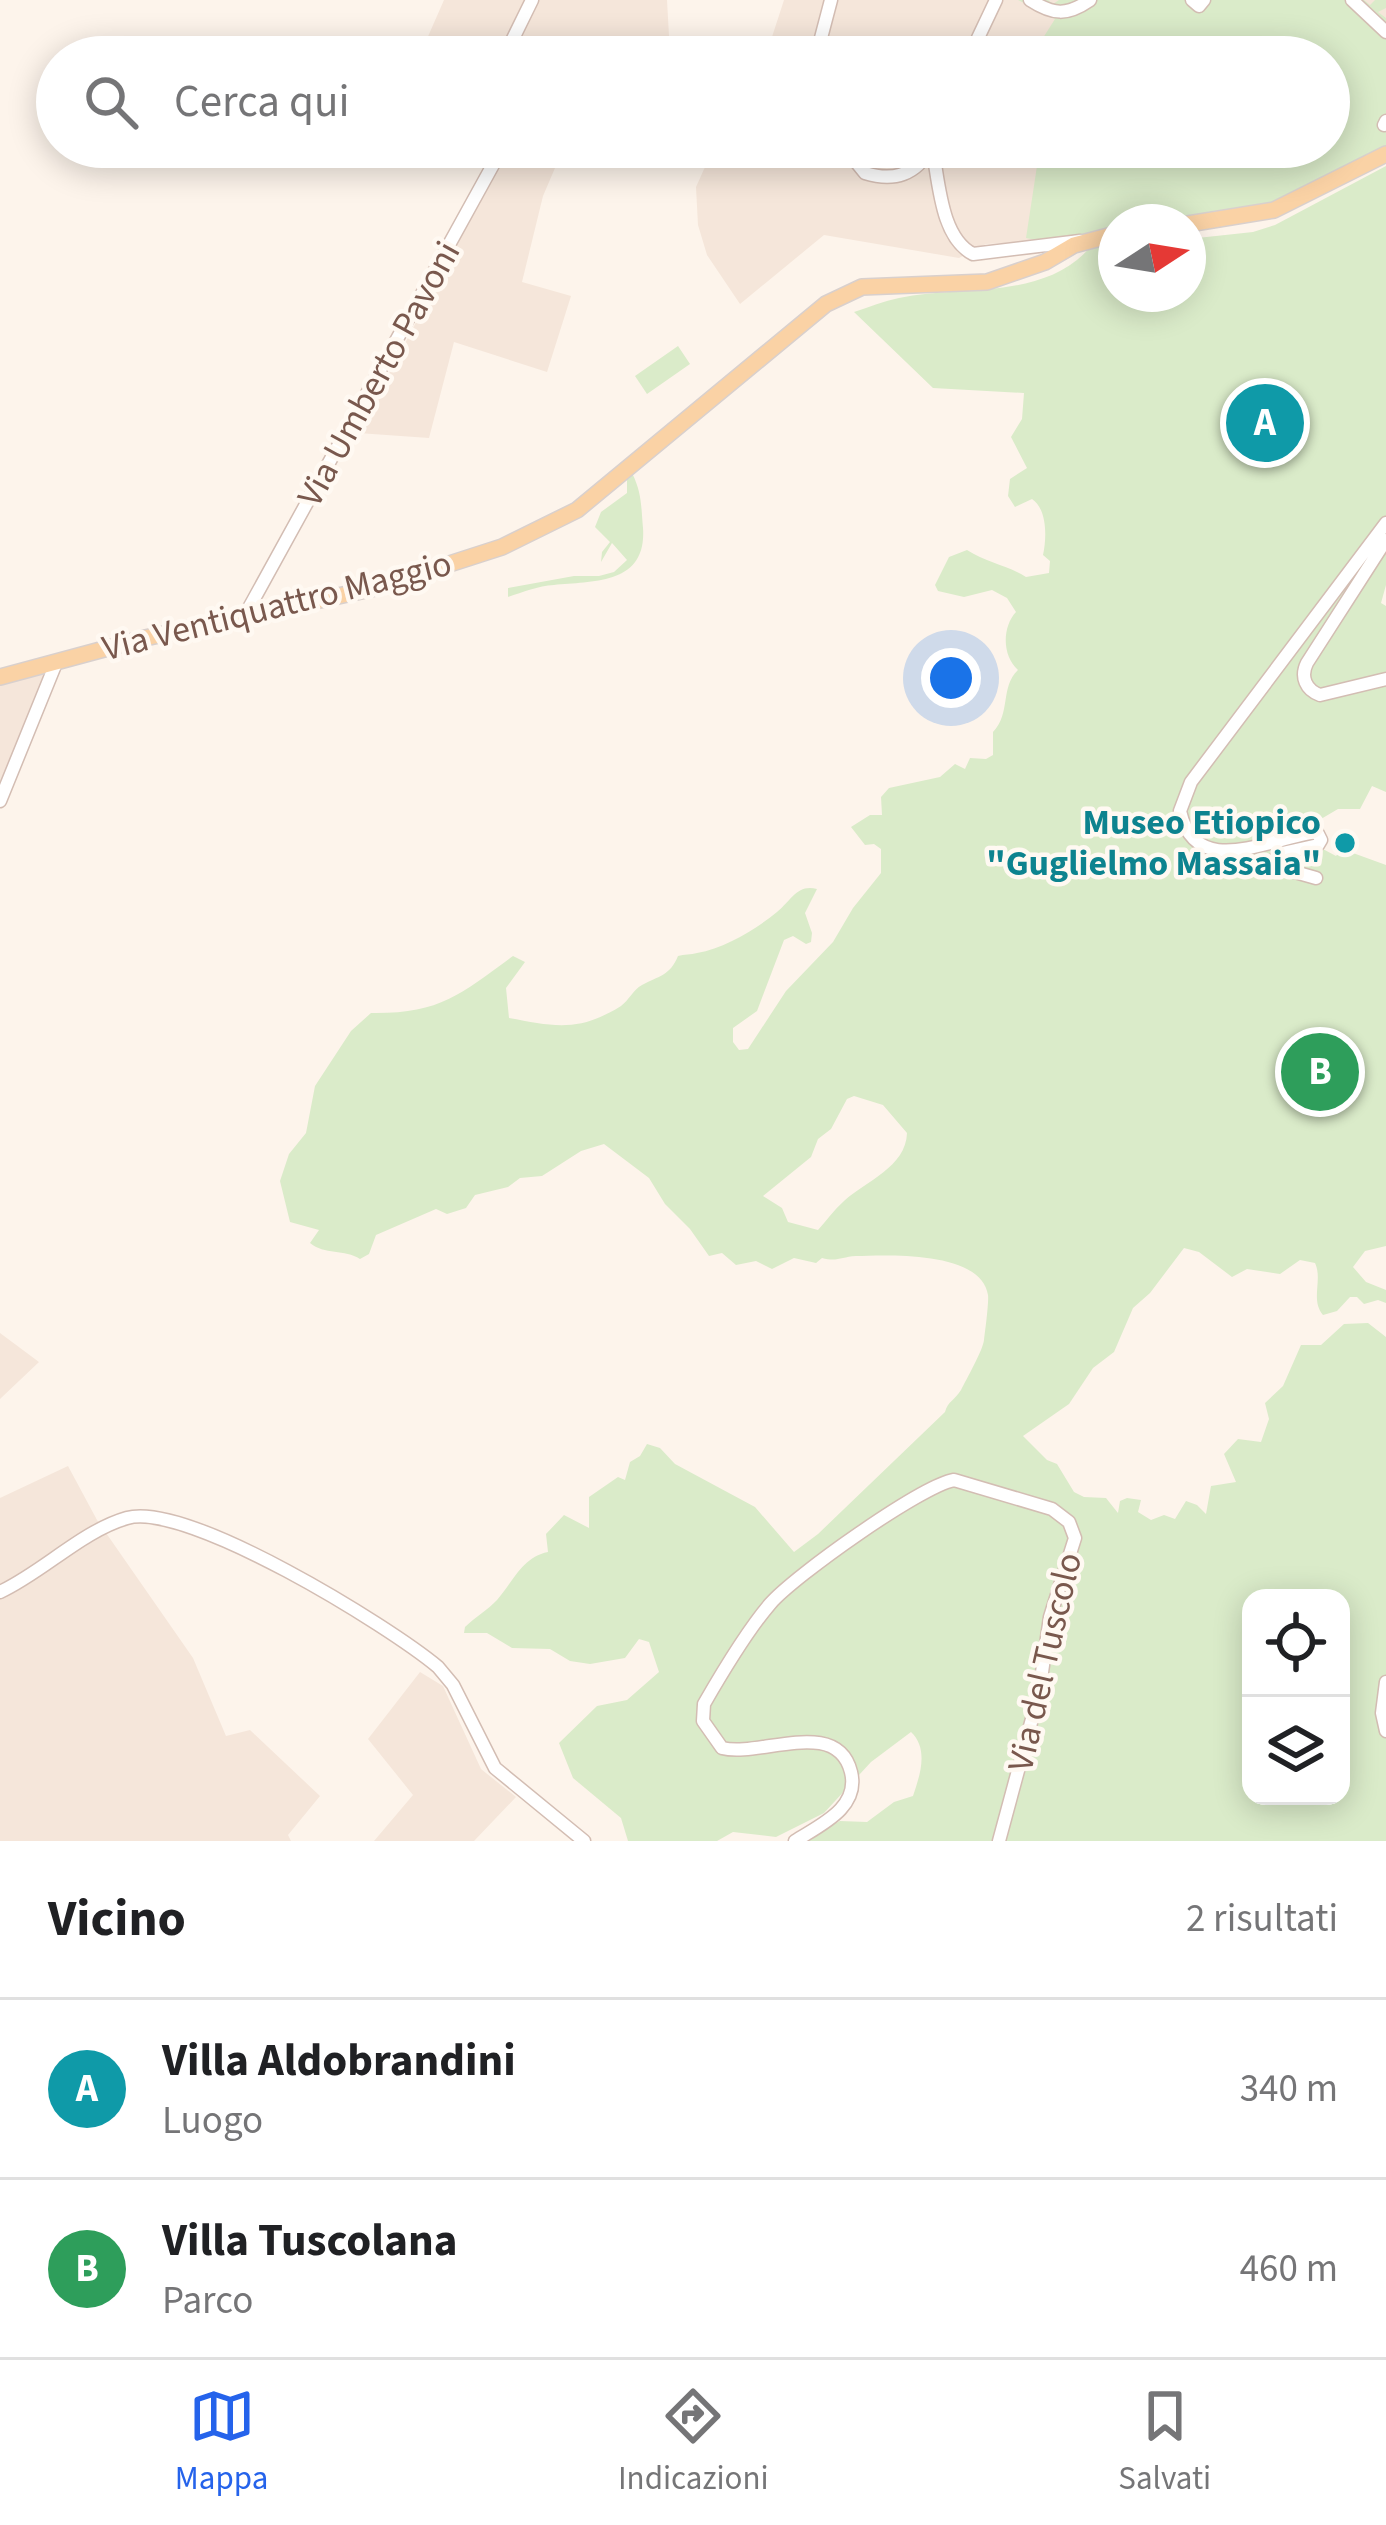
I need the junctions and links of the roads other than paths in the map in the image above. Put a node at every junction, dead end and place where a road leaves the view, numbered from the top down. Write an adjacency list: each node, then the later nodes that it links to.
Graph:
1 (532, 0): 8 (street)
2 (831, 0): 9 (street)
3 (996, 0): 10 (street)
4 (1030, 0): 5 (street)
5 (1090, 0)
6 (1352, 0): 7 (street)
7 (1386, 32)
8 (514, 36)
9 (822, 36)
10 (979, 36)
11 (1386, 154): 16 (main road)
12 (491, 168): 23 (street, Via Umberto Pavoni)
13 (861, 168): 14 (street)
14 (916, 168)
15 (936, 168): 19 (street)
16 (1206, 221)
17 (1098, 237): 19 (street)
18 (1098, 239): 20 (main road, Via Ventiquattro Maggio)
19 (1022, 246): 20 (street)
20 (1025, 269): 23 (main road, Via Ventiquattro Maggio)
21 (1386, 523): 28 (street)
22 (1386, 540): 26 (street)
23 (244, 617): 24 (main road, Via Ventiquattro Maggio)
24 (56, 663): 25 (main road, Via Ventiquattro Maggio); 27 (street)
25 (0, 677)
26 (1386, 679)
27 (0, 801)
28 (1316, 878)
29 (0, 1592): 32 (street)
30 (1386, 1682): 31 (street)
31 (1386, 1731)
32 (584, 1841)
33 (795, 1841): 34 (street, Via del Tuscolo)
34 (999, 1841)

